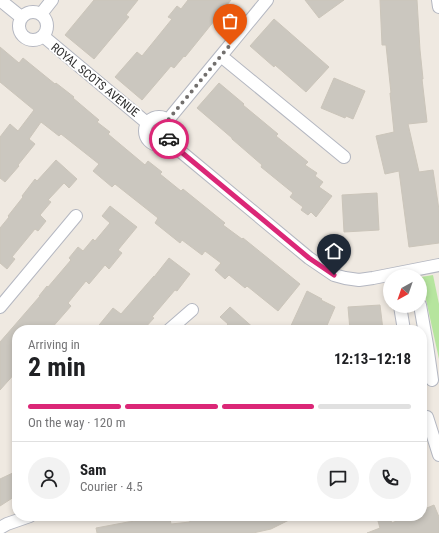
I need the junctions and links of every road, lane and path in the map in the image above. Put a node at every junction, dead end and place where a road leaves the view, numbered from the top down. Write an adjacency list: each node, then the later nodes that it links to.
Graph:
1 (0, 0): 7 (street)
2 (52, 0): 6 (street)
3 (267, 0): 9 (street)
4 (438, 0): 5 (street)
5 (439, 7)
6 (41, 14): 7 (street); 8 (street, ROYAL SCOTS AVENUE)
7 (21, 18): 8 (street, ROYAL SCOTS AVENUE)
8 (43, 36): 11 (street, ROYAL SCOTS AVENUE)
9 (221, 56): 10 (street); 13 (street)
10 (168, 120): 11 (street); 12 (street)
11 (147, 123): 12 (street)
12 (168, 141): 17 (street)
13 (344, 157)
14 (76, 216): 18 (street)
15 (439, 265): 16 (street)
16 (426, 269)
17 (383, 277)
18 (0, 307)
19 (192, 310): 22 (street)
20 (401, 313): 23 (street)
21 (421, 313): 24 (street)
22 (175, 325)
23 (403, 325)
24 (424, 325)
25 (427, 345): 26 (street)
26 (431, 381)
27 (429, 416): 28 (street)
28 (439, 456)
29 (16, 521): 30 (street)
30 (0, 528)

